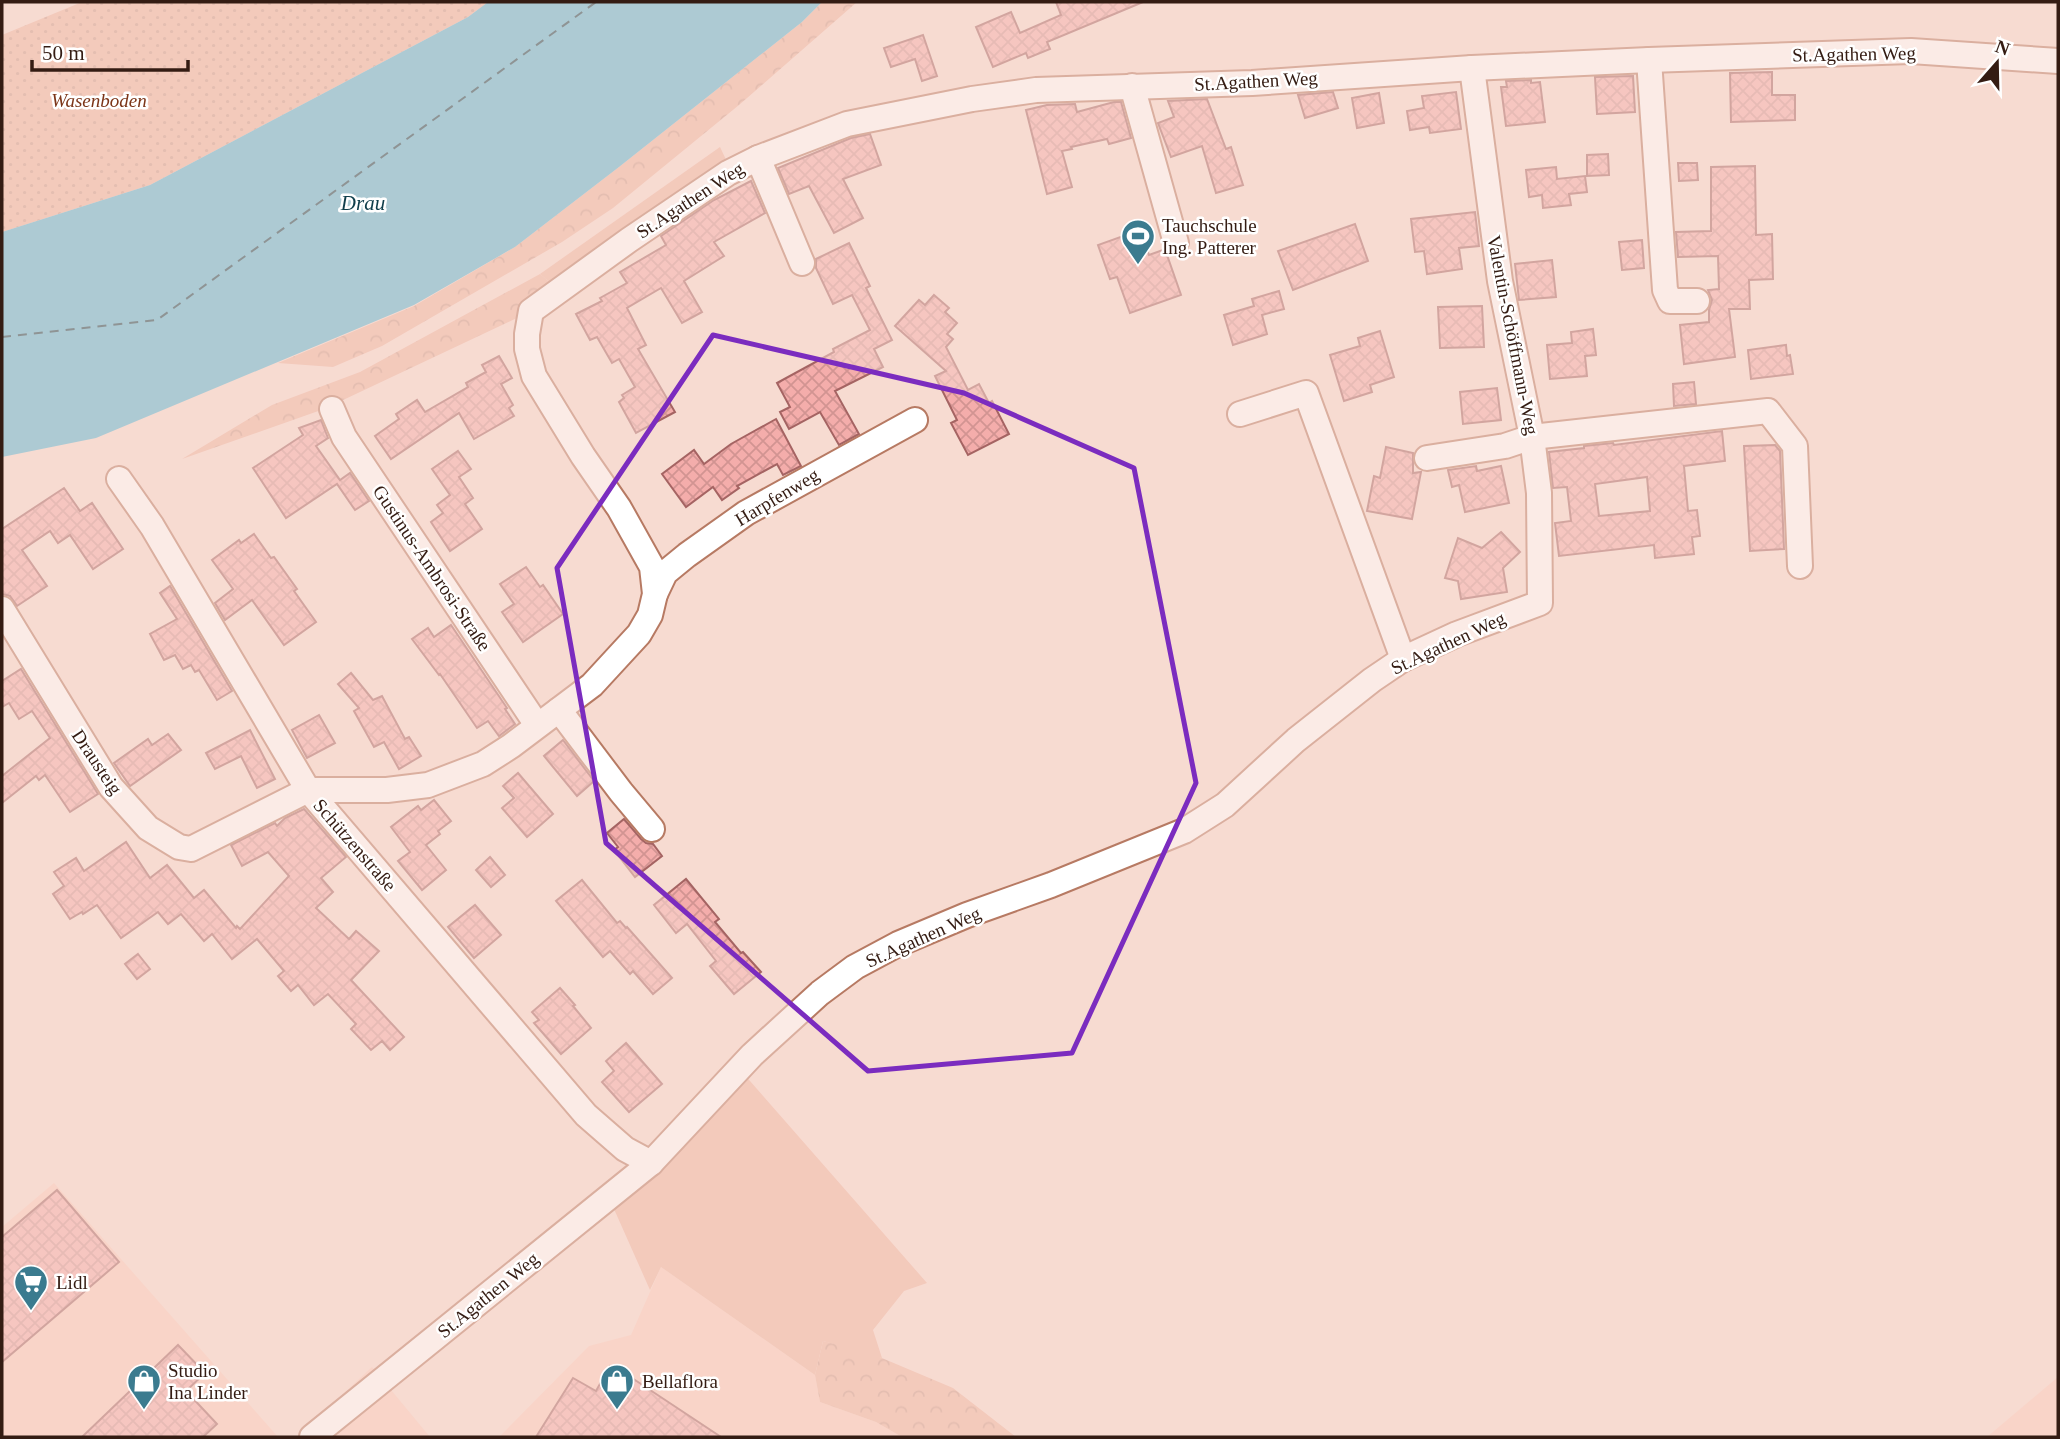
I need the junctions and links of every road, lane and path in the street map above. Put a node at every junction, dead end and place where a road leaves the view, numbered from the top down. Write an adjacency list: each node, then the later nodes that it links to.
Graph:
1 (1649, 60): 2 (street, St.Agathen Weg); 3 (street, St.Agathen Weg); 8 (street)
2 (2058, 61)
3 (1472, 68): 4 (street, St.Agathen Weg); 12 (street, Valentin-Schöffmann-Weg)
4 (1132, 86): 5 (street, St.Agathen Weg); 6 (street)
5 (758, 158): 7 (street); 16 (street, St.Agathen Weg)
6 (1176, 243)
7 (802, 264)
8 (1697, 301)
9 (332, 409): 21 (street, Gustinus-Ambrosi-Straße)
10 (1240, 414): 19 (street)
11 (915, 420): 16 (street, Harpfenweg)
12 (1532, 437): 13 (street); 15 (street); 17 (street, Valentin-Schöffmann-Weg)
13 (1427, 458)
14 (119, 479): 22 (street, Schützenstraße)
15 (1800, 566)
16 (655, 594): 20 (street)
17 (1540, 603): 19 (street, St.Agathen Weg)
18 (2, 609): 22 (street, Drausteig)
19 (1403, 659): 24 (street, St.Agathen Weg)
20 (559, 710): 21 (street); 23 (street)
21 (537, 725): 22 (street)
22 (308, 790): 24 (street, Schützenstraße)
23 (652, 829)
24 (651, 1163): 25 (street, St.Agathen Weg)
25 (312, 1437)

